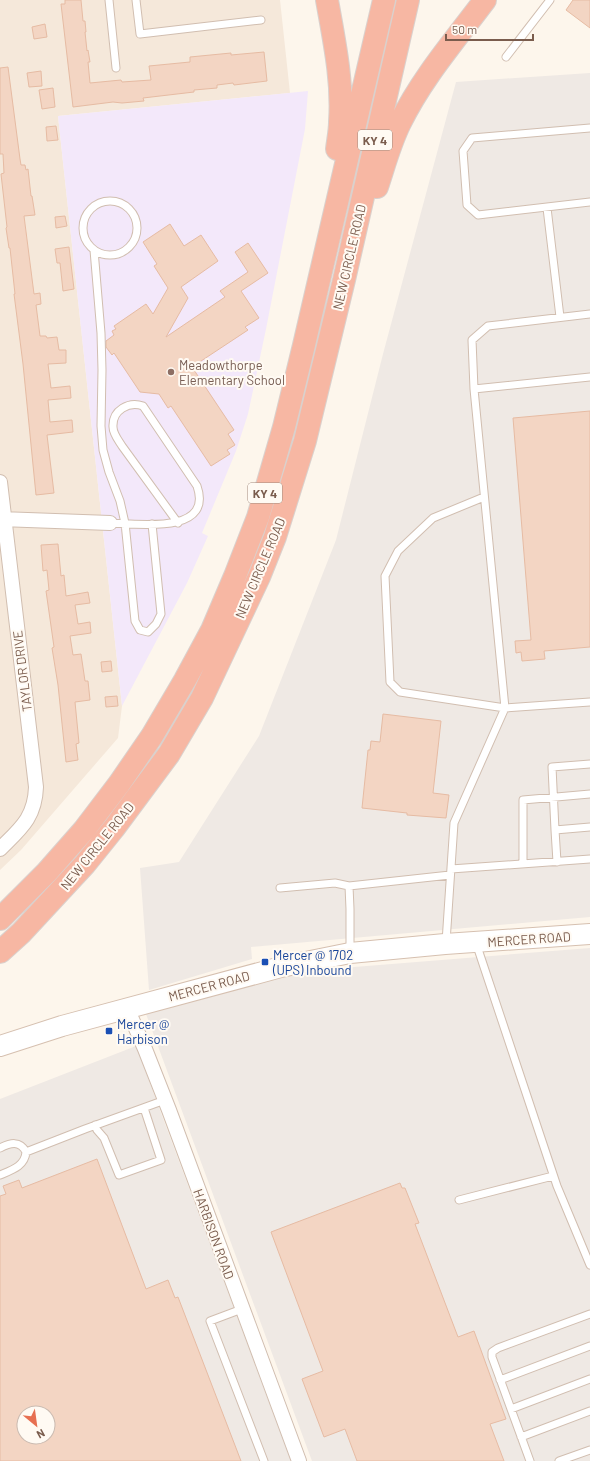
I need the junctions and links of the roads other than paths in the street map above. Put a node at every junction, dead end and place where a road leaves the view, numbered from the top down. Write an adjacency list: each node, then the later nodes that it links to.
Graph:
1 (109, 0): 10 (lane)
2 (136, 0): 8 (lane)
3 (326, 0): 16 (highway)
4 (384, 0): 16 (highway, NEW CIRCLE ROAD / KY 4)
5 (408, 0): 15 (highway, NEW CIRCLE ROAD / KY 4)
6 (485, 0): 15 (highway)
7 (550, 0): 9 (lane)
8 (261, 20)
9 (506, 56)
10 (116, 68)
11 (590, 128): 13 (lane)
12 (590, 202): 13 (lane)
13 (547, 208): 18 (lane)
14 (94, 250): 14 (lane); 25 (lane)
15 (344, 280): 46 (highway, NEW CIRCLE ROAD / KY 4)
16 (318, 283): 42 (highway, NEW CIRCLE ROAD / KY 4)
17 (590, 314): 18 (lane)
18 (560, 317): 20 (lane)
19 (590, 377): 20 (lane)
20 (474, 389): 22 (lane)
21 (0, 482): 23 (street, TAYLOR DRIVE)
22 (484, 497): 29 (lane); 29 (lane)
23 (2, 519): 24 (street); 35 (street, TAYLOR DRIVE)
24 (110, 523): 25 (lane)
25 (125, 523): 27 (lane); 27 (lane)
26 (178, 523): 26 (lane); 27 (lane)
27 (152, 524)
28 (590, 702): 29 (lane)
29 (505, 708): 39 (lane)
30 (590, 764): 32 (lane)
31 (590, 794): 32 (lane)
32 (554, 797): 34 (lane); 38 (lane)
33 (590, 827): 34 (lane)
34 (555, 830): 37 (lane)
35 (0, 849)
36 (590, 859): 37 (lane)
37 (557, 862): 38 (lane)
38 (523, 864): 39 (lane)
39 (450, 872): 40 (lane); 45 (lane)
40 (349, 886): 41 (lane); 47 (lane)
41 (280, 888)
42 (0, 919)
43 (590, 934): 44 (street, MERCER ROAD)
44 (476, 942): 45 (street, MERCER ROAD); 56 (lane)
45 (445, 944): 47 (street, MERCER ROAD)
46 (0, 952)
47 (350, 953): 48 (street, MERCER ROAD)
48 (127, 1008): 49 (street, MERCER ROAD); 50 (street, HARBISON ROAD)
49 (0, 1046)
50 (165, 1100): 51 (lane); 59 (street, HARBISON ROAD)
51 (144, 1108): 52 (lane); 52 (lane)
52 (95, 1125): 54 (lane)
53 (0, 1148): 54 (lane)
54 (26, 1152): 55 (lane)
55 (0, 1175)
56 (554, 1176): 57 (lane); 58 (lane)
57 (459, 1200)
58 (590, 1265)
59 (242, 1309): 68 (lane); 69 (street, HARBISON ROAD)
60 (590, 1314): 63 (lane)
61 (590, 1346): 63 (lane)
62 (590, 1379): 64 (lane)
63 (500, 1380): 64 (lane)
64 (511, 1408): 66 (lane)
65 (590, 1410): 66 (lane)
66 (521, 1437): 70 (lane)
67 (590, 1450): 71 (lane)
68 (264, 1461)
69 (299, 1461)
70 (530, 1461)
71 (559, 1461)

